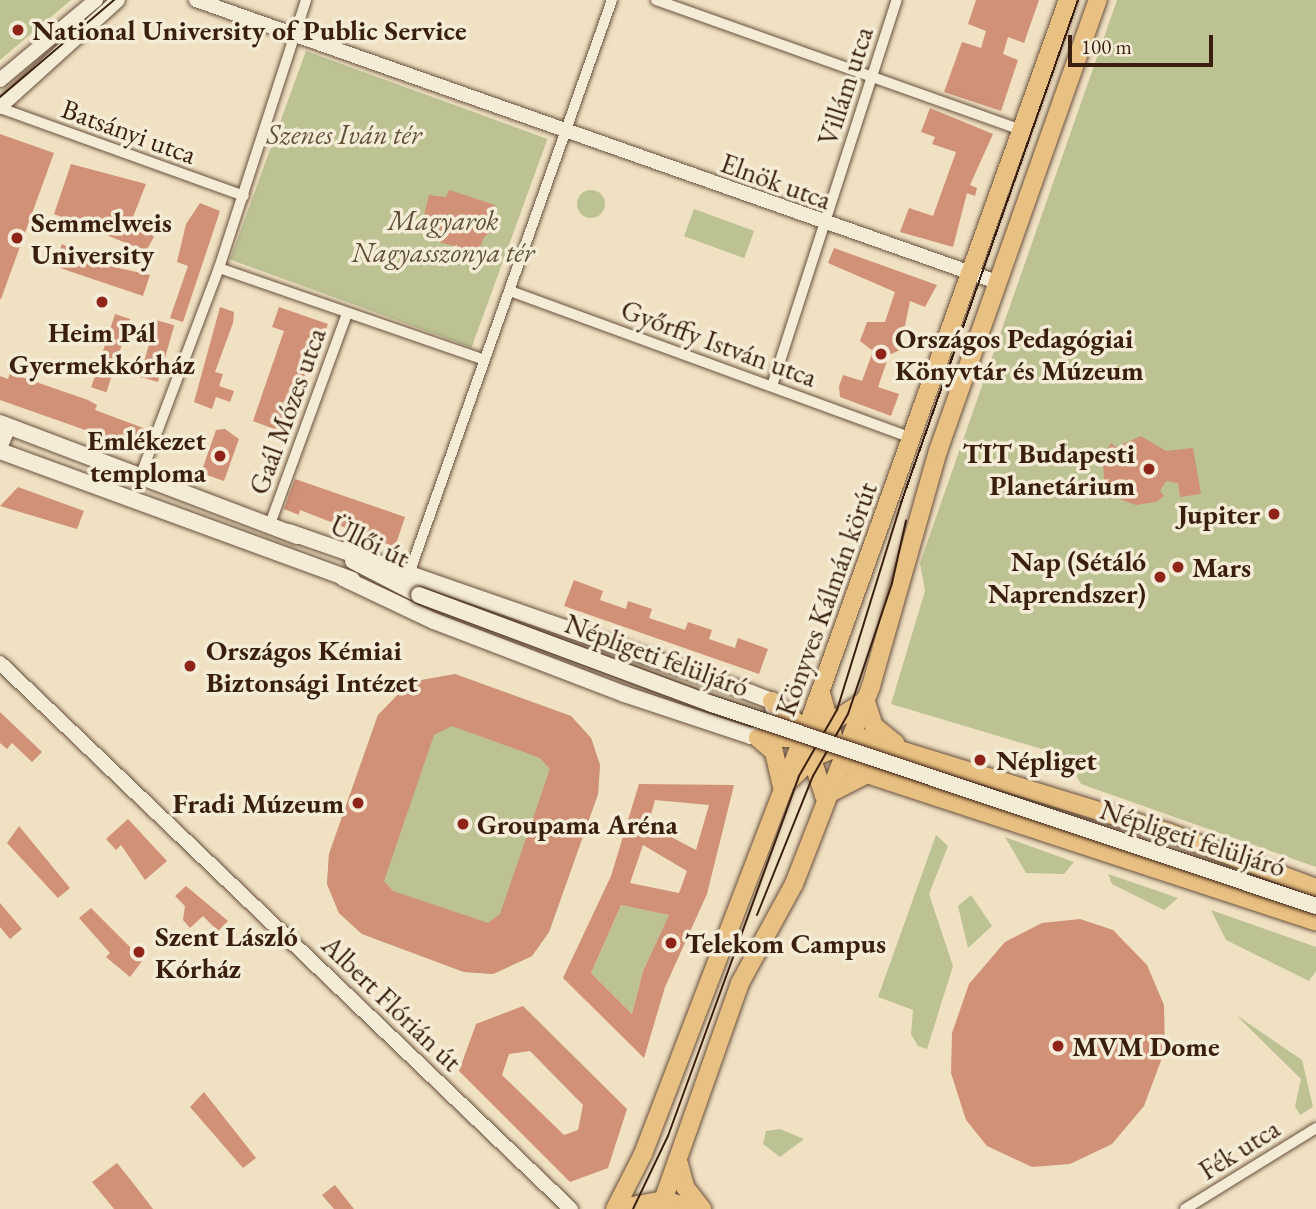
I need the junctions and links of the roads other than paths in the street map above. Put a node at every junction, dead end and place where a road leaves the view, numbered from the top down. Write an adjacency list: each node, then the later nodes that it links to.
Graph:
1 (96, 0): 12 (street)
2 (118, 0): 13 (street)
3 (196, 0): 10 (street)
4 (306, 0): 10 (street)
5 (612, 0): 15 (street)
6 (656, 0): 11 (street)
7 (897, 0): 11 (street, Villám utca)
8 (1068, 0): 14 (main road, Könyves Kálmán körút)
9 (1098, 0): 20 (main road)
10 (299, 34): 15 (street); 16 (street)
11 (873, 76): 14 (street); 17 (street, Villám utca)
12 (0, 80)
13 (0, 108): 16 (street, Batsányi utca)
14 (1022, 130): 19 (main road, Könyves Kálmán körút)
15 (566, 132): 17 (street, Elnök utca); 21 (street)
16 (244, 195): 18 (street)
17 (824, 225): 19 (street, Elnök utca); 24 (street, Villám utca)
18 (219, 268): 22 (street); 28 (street)
19 (971, 275): 20 (street, Elnök utca); 26 (main road, Könyves Kálmán körút)
20 (997, 282): 37 (main road)
21 (510, 291): 23 (street); 24 (street, Győrffy István utca)
22 (347, 314): 23 (street); 29 (street, Gaál Mózes utca)
23 (485, 360): 31 (street)
24 (772, 386): 26 (street, Győrffy István utca)
25 (4, 425): 27 (street); 28 (main road, Üllői út)
26 (912, 438): 36 (main road, Könyves Kálmán körút)
27 (0, 449): 32 (main road, Üllői út)
28 (140, 477): 29 (main road, Üllői út)
29 (270, 524): 30 (main road, Üllői út)
30 (289, 532): 31 (main road); 33 (main road, Üllői út)
31 (410, 571): 35 (main road)
32 (343, 578): 33 (main road, Üllői út); 39 (main road)
33 (419, 595): 54 (main road, Népligeti felüljáró, bridge)
34 (0, 663): 60 (street, Albert Flórián út)
35 (675, 666): 38 (main road); 39 (main road)
36 (821, 690): 38 (main road); 40 (main road); 41 (main road, Könyves Kálmán körút)
37 (865, 699): 40 (main road); 43 (main road); 44 (main road)
38 (772, 701): 41 (main road); 42 (main road)
39 (662, 707): 42 (main road)
40 (829, 729): 41 (main road); 44 (main road)
41 (804, 737): 42 (main road); 45 (main road); 49 (main road, Könyves Kálmán körút)
42 (758, 738): 49 (main road)
43 (899, 747): 44 (main road); 46 (main road)
44 (840, 748): 45 (main road); 48 (main road); 51 (main road)
45 (814, 757): 49 (main road); 51 (main road)
46 (932, 757): 47 (main road); 50 (main road)
47 (969, 767): 52 (main road); 53 (main road)
48 (867, 774): 50 (main road); 51 (main road)
49 (783, 789): 57 (main road, Könyves Kálmán körút)
50 (919, 792): 52 (main road)
51 (824, 796): 58 (main road)
52 (954, 802): 55 (main road)
53 (1316, 888)
54 (1316, 906)
55 (1316, 922)
56 (1316, 1128): 64 (street, Fék utca)
57 (643, 1154): 59 (main road); 61 (main road, Könyves Kálmán körút)
58 (679, 1164): 59 (main road); 63 (main road)
59 (656, 1205): 61 (main road); 62 (main road)
60 (568, 1208)
61 (615, 1209)
62 (693, 1209)
63 (702, 1209)
64 (1185, 1209)

